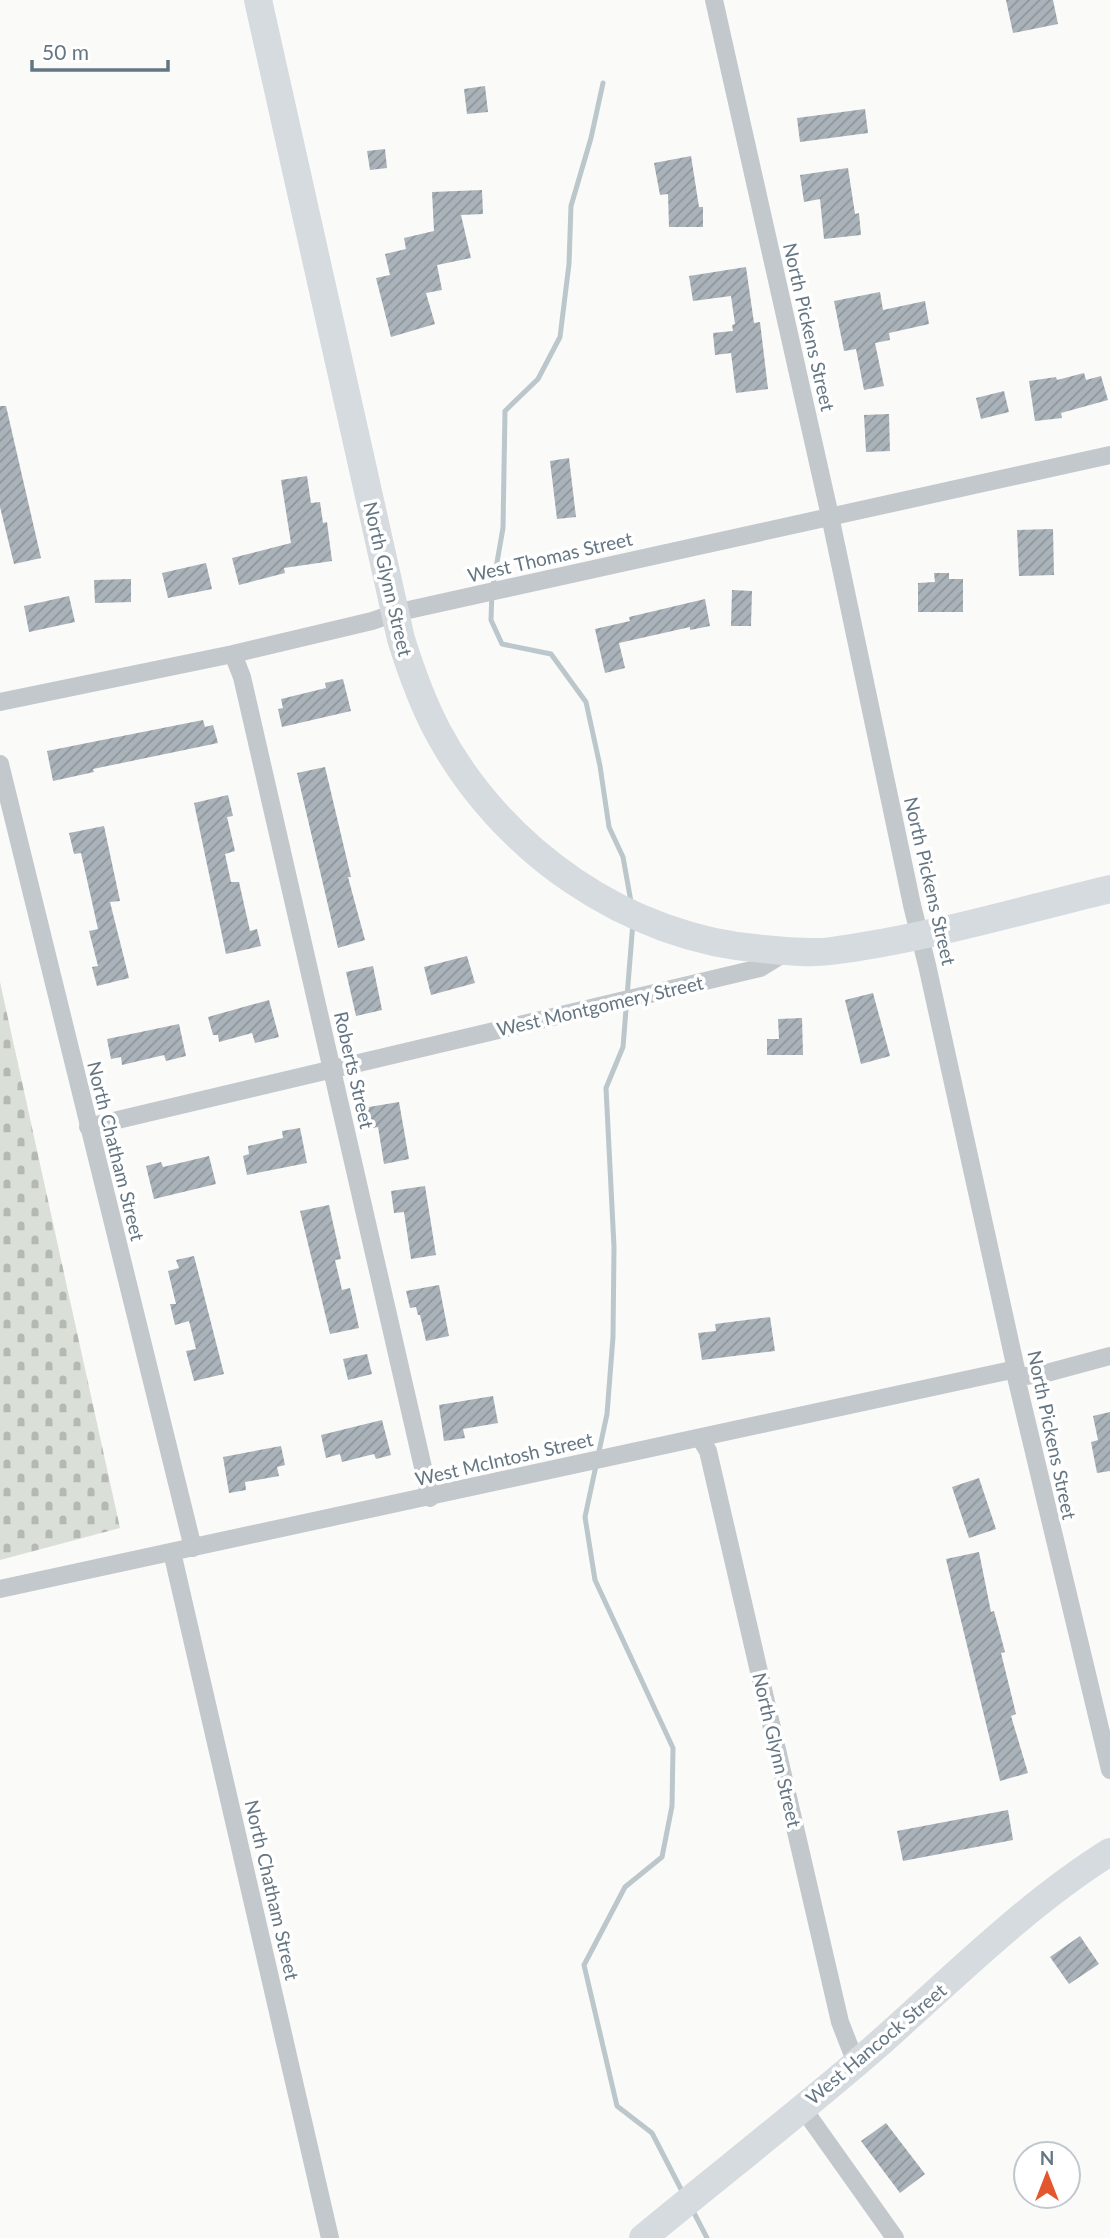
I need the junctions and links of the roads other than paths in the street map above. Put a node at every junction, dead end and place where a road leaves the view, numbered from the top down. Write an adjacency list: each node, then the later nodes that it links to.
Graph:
1 (258, 0): 5 (main road, North Glynn Street)
2 (713, 0): 4 (street, North Pickens Street)
3 (1110, 455): 4 (street, West Thomas Street)
4 (830, 516): 5 (street, West Thomas Street); 10 (street, North Pickens Street)
5 (395, 613): 6 (street, West Thomas Street); 11 (main road, North Glynn Street)
6 (233, 654): 7 (street, West Thomas Street); 12 (street, Roberts Street)
7 (0, 702)
8 (0, 764): 13 (street, North Chatham Street)
9 (1110, 889): 10 (main road)
10 (920, 934): 11 (main road); 15 (street, North Pickens Street)
11 (788, 951): 12 (street, West Montgomery Street)
12 (332, 1069): 13 (street, West Montgomery Street); 17 (street, Roberts Street)
13 (88, 1127): 18 (street, North Chatham Street)
14 (1110, 1356): 15 (street, West McIntosh Street)
15 (1016, 1373): 16 (street, West McIntosh Street); 21 (street, North Pickens Street)
16 (700, 1437): 17 (street, West McIntosh Street); 23 (street, North Glynn Street)
17 (430, 1497): 18 (street, West McIntosh Street)
18 (193, 1548): 19 (street, West McIntosh Street)
19 (172, 1552): 20 (street, West McIntosh Street); 25 (street, North Chatham Street)
20 (0, 1589)
21 (1110, 1770)
22 (1110, 1852): 23 (main road, West Hancock Street)
23 (856, 2063): 24 (main road, West Hancock Street)
24 (802, 2107): 26 (main road, West Hancock Street); 27 (street)
25 (330, 2238)
26 (643, 2238)
27 (895, 2238)

